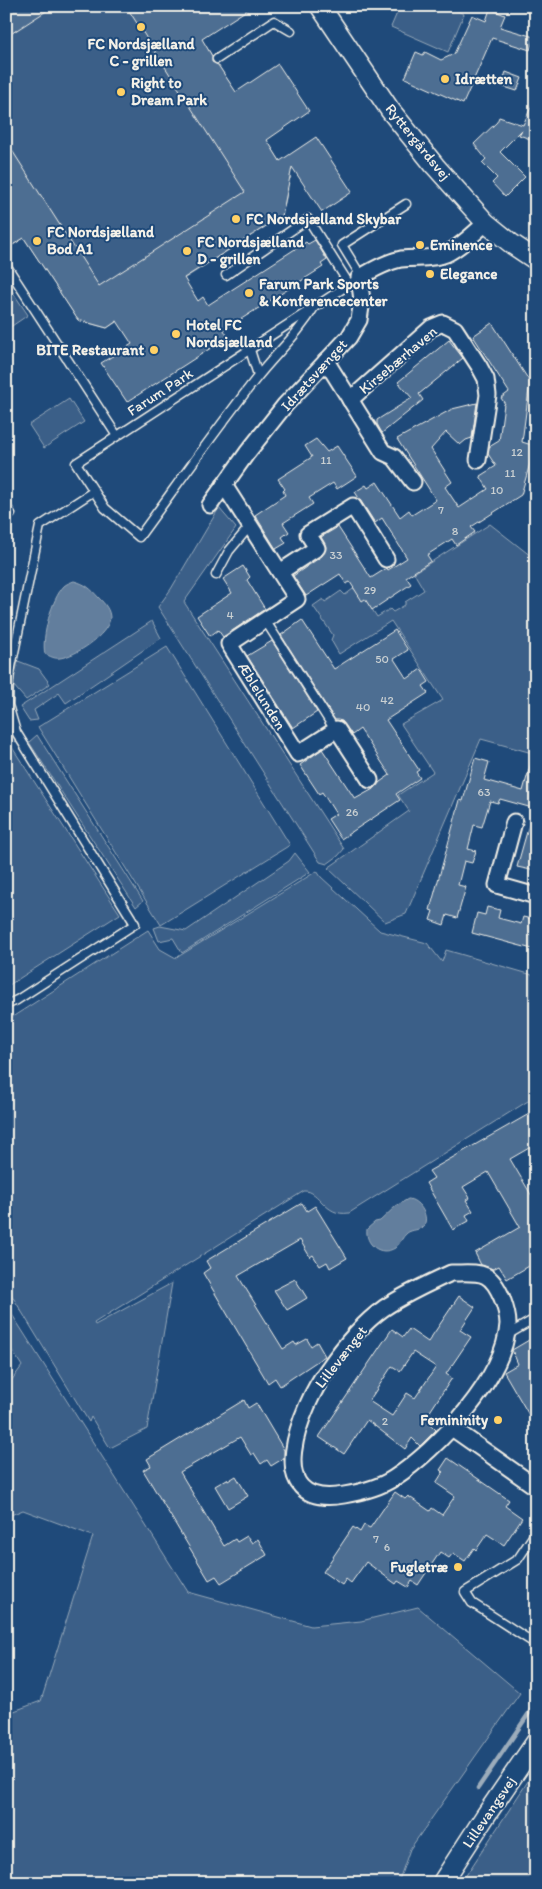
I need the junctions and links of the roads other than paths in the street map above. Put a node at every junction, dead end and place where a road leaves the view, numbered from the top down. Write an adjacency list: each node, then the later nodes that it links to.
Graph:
1 (320, 6): 5 (street, Ryttergårdsvej)
2 (291, 32): 3 (lane)
3 (217, 58)
4 (406, 204): 9 (lane)
5 (486, 223): 6 (street, Ryttergårdsvej); 9 (street)
6 (536, 260)
7 (6, 265): 15 (lane)
8 (226, 275): 9 (lane)
9 (356, 279): 10 (lane, Farum Park); 12 (street, Idrætsvænget)
10 (315, 306): 11 (lane, Farum Park); 13 (lane)
11 (250, 350): 13 (lane); 15 (lane, Farum Park)
12 (326, 361): 14 (street, Kirsebærhaven); 18 (street, Idrætsvænget)
13 (258, 375): 19 (lane)
14 (350, 400): 16 (street, Kirsebærhaven); 17 (street, Kirsebærhaven)
15 (117, 436): 19 (lane, Farum Park)
16 (478, 460)
17 (413, 482)
18 (224, 485): 20 (street, Idrætsvænget); 23 (street, Æblelunden)
19 (94, 491): 32 (lane)
20 (210, 505)
21 (6, 506): 22 (lane)
22 (11, 514)
23 (250, 526): 25 (street, Æblelunden); 26 (lane)
24 (386, 559): 25 (street)
25 (280, 572): 27 (street, Æblelunden)
26 (216, 575)
27 (265, 620): 28 (lane); 28 (street, Æblelunden)
28 (335, 730): 29 (street)
29 (370, 780)
30 (514, 822): 31 (street)
31 (536, 896)
32 (6, 1005)
33 (533, 1320): 34 (lane)
34 (506, 1336): 35 (street, Lillevænget); 35 (street, Lillevænget)
35 (452, 1428): 36 (street)
36 (536, 1487)
37 (536, 1532): 38 (lane)
38 (536, 1634)
39 (536, 1742): 40 (street, Lillevangsvej)
40 (442, 1883)

